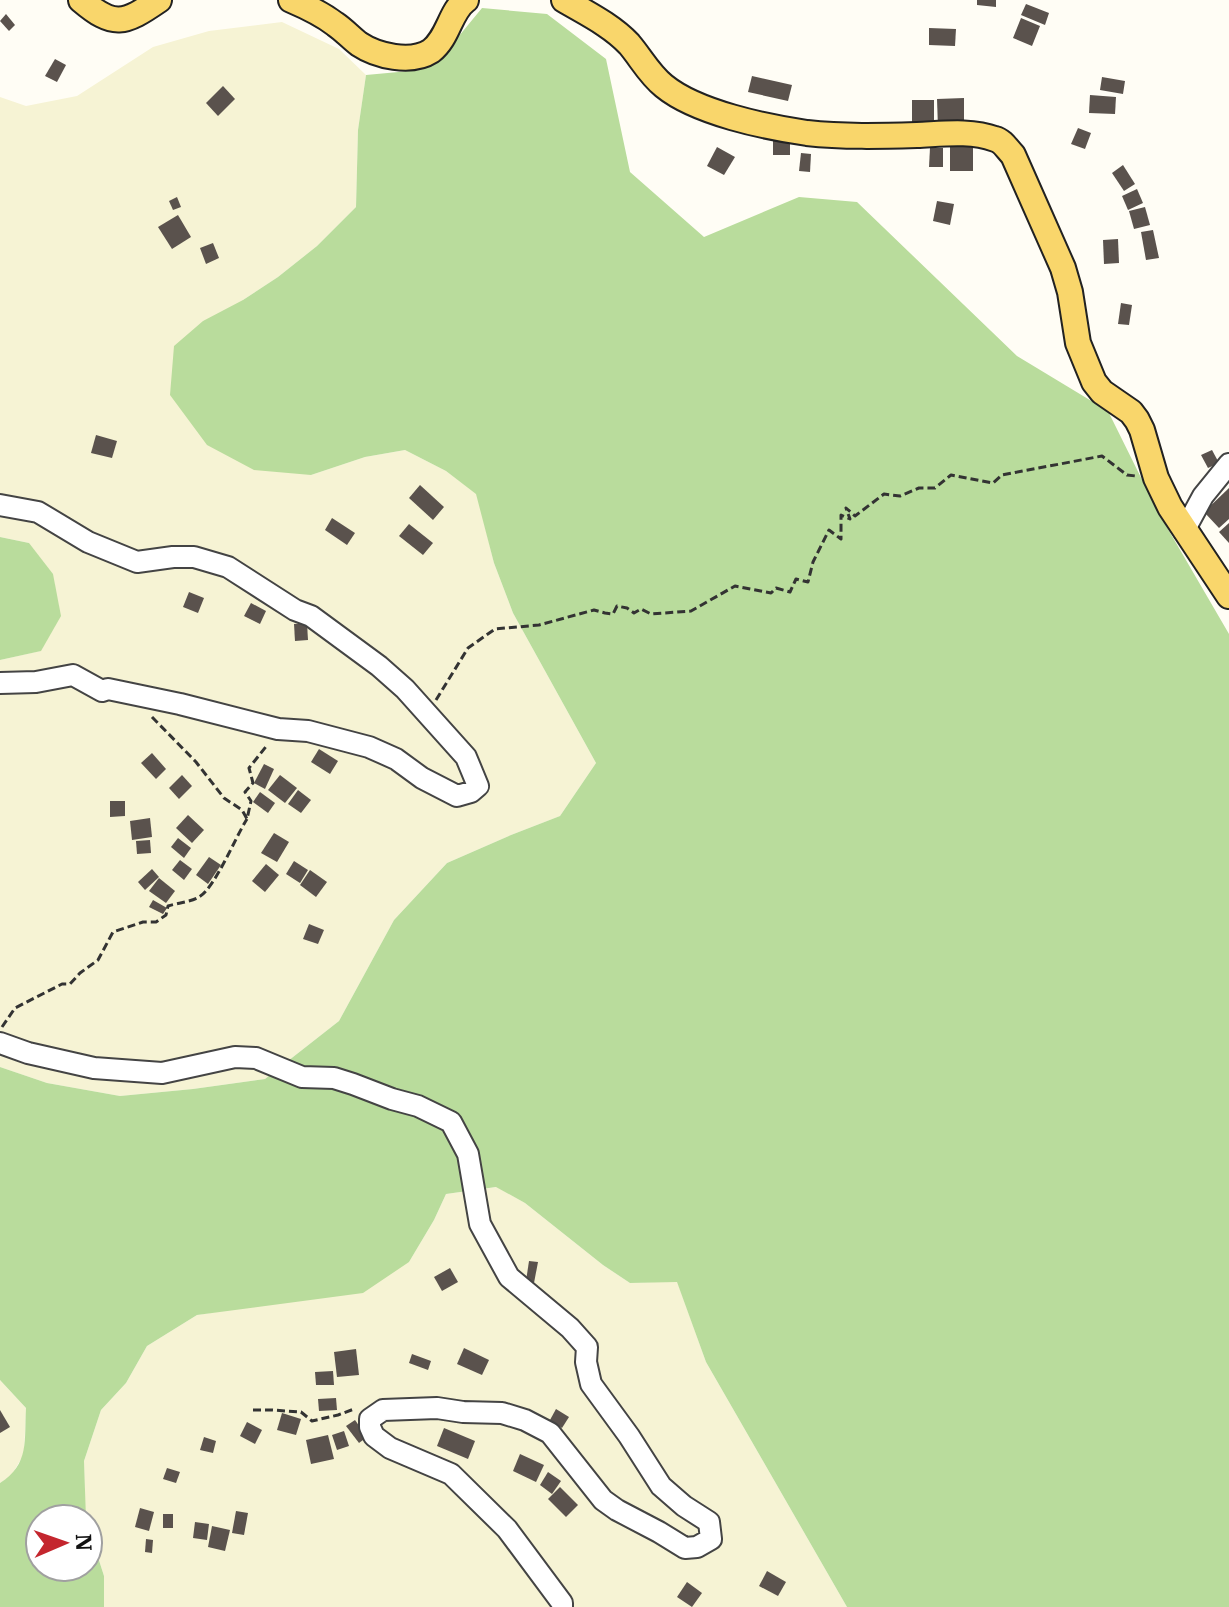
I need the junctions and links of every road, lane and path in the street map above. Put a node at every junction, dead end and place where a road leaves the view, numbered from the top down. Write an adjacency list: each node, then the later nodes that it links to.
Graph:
1 (81, 0): 2 (main road)
2 (159, 0)
3 (291, 0): 4 (main road)
4 (466, 0)
5 (564, 0): 7 (main road)
6 (1229, 464): 9 (street)
7 (1156, 478): 9 (main road); 13 (path)
8 (0, 505): 13 (street)
9 (1184, 531): 10 (main road)
10 (1229, 596)
11 (0, 683): 14 (street)
12 (141, 711): 15 (path)
13 (427, 713): 14 (street)
14 (278, 729): 15 (path)
15 (247, 819): 16 (path)
16 (0, 1031)
17 (0, 1043): 19 (street)
18 (253, 1410): 19 (path)
19 (370, 1419): 20 (street)
20 (562, 1607)

